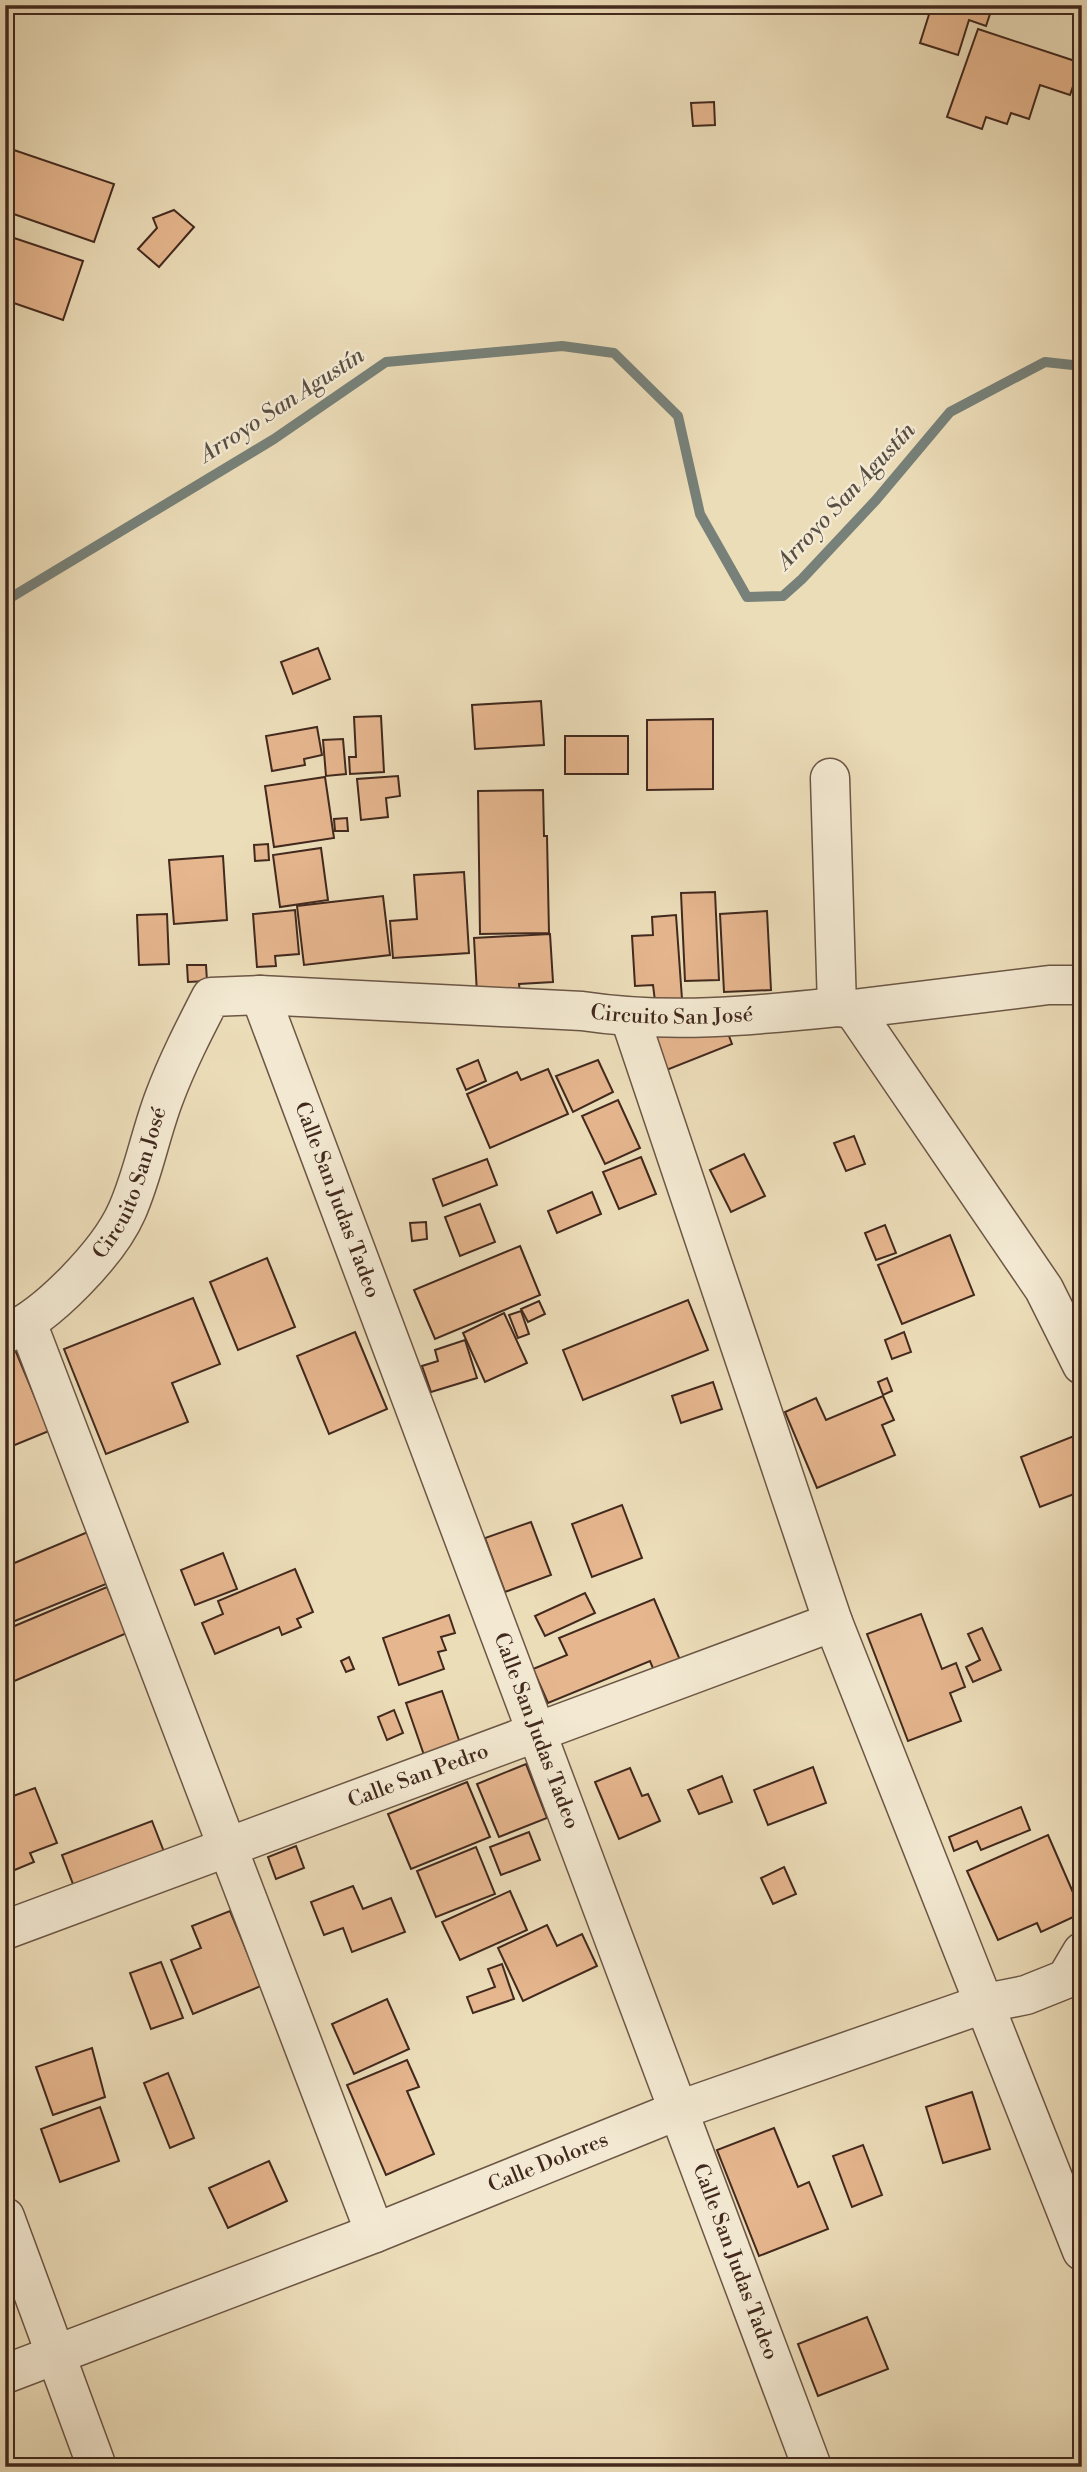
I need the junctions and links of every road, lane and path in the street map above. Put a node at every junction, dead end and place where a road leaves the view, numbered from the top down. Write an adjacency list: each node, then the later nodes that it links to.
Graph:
1 (830, 778): 4 (street)
2 (1082, 985): 4 (street, Circuito San José)
3 (260, 995): 5 (street, Circuito San José); 6 (street, Circuito San José); 9 (street, Calle San Judas Tadeo)
4 (845, 1008): 5 (street, Circuito San José); 7 (street)
5 (630, 1018): 8 (street)
6 (16, 1329): 10 (street)
7 (1082, 1365)
8 (833, 1622): 9 (street, Calle San Pedro); 13 (street)
9 (537, 1734): 10 (street, Calle San Pedro); 14 (street, Calle San Judas Tadeo)
10 (230, 1848): 11 (street, Calle San Pedro); 16 (street)
11 (5, 1930)
12 (1082, 1952): 13 (street, Calle Dolores)
13 (986, 2003): 14 (street, Calle Dolores); 17 (street)
14 (679, 2109): 16 (street, Calle Dolores); 21 (street, Calle San Judas Tadeo)
15 (5, 2217): 18 (street)
16 (375, 2233): 18 (street, Calle Dolores)
17 (1082, 2251)
18 (55, 2356): 19 (street, Calle Dolores); 20 (street)
19 (5, 2374)
20 (97, 2467)
21 (812, 2467)

